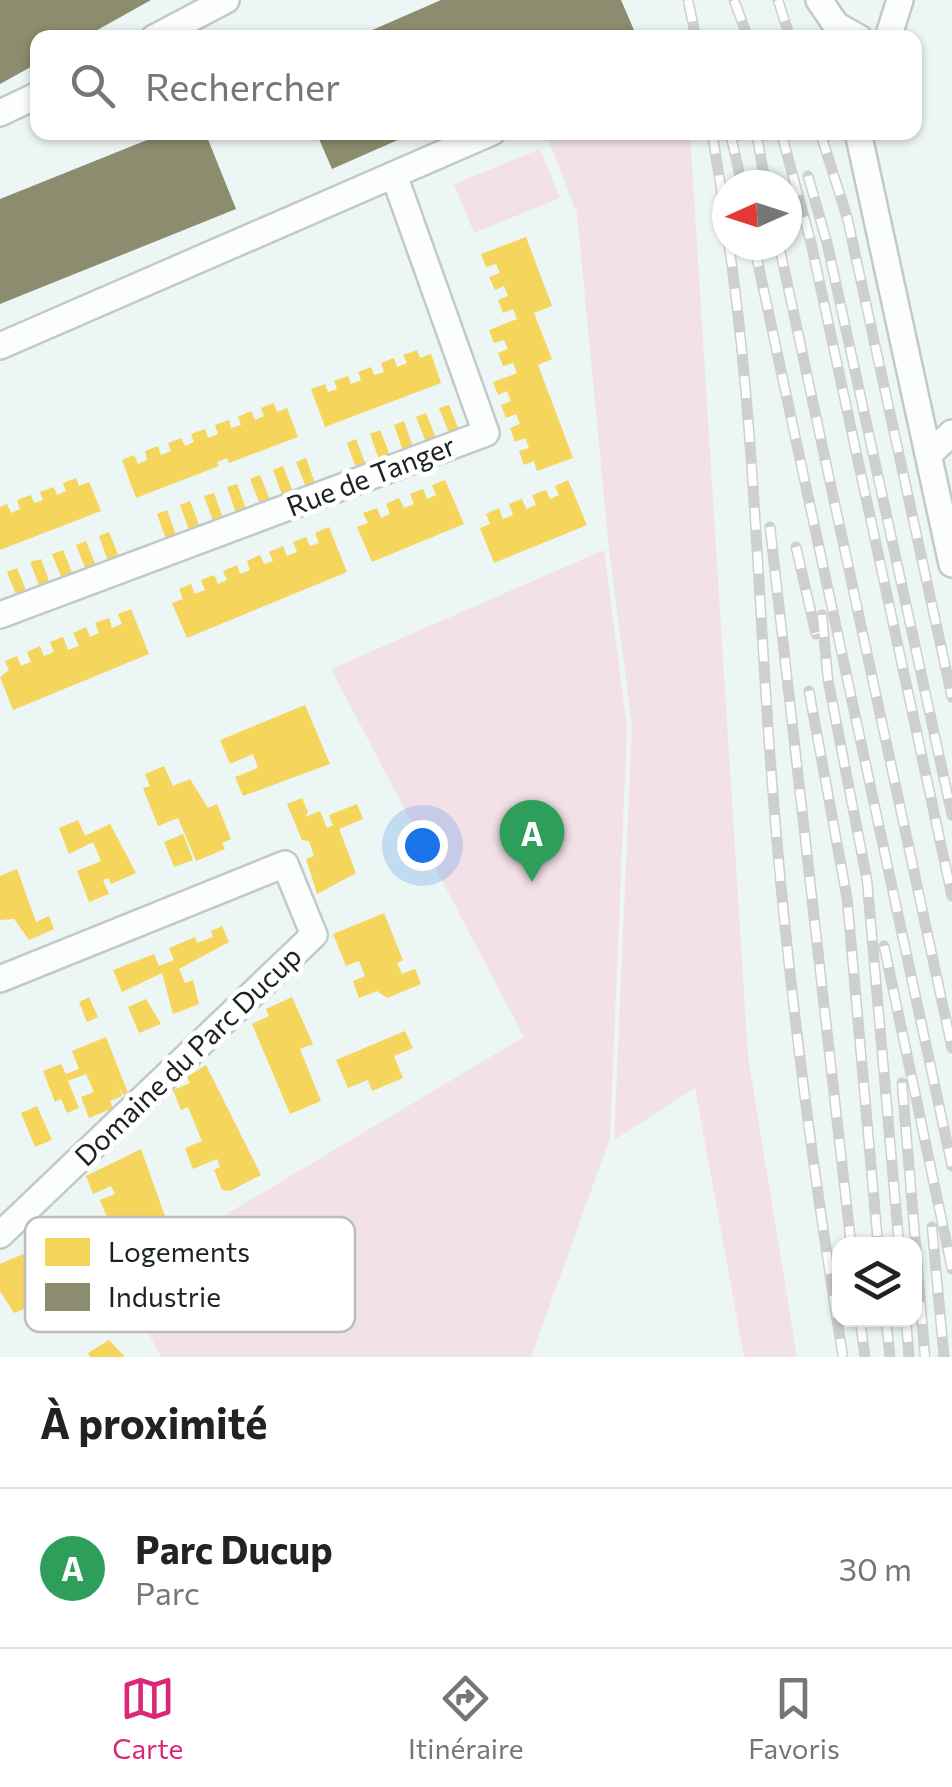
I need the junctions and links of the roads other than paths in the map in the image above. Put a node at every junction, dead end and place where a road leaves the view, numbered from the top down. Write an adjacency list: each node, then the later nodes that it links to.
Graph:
1 (226, 0): 4 (street)
2 (900, 0): 6 (street)
3 (831, 11): 5 (street)
4 (169, 30)
5 (851, 30)
6 (888, 30)
7 (30, 99): 8 (street)
8 (0, 113)
9 (474, 140): 11 (street)
10 (862, 140): 14 (street)
11 (394, 175): 12 (street); 16 (street, Rue de Tanger)
12 (0, 346)
13 (952, 433): 14 (street)
14 (929, 454): 15 (street)
15 (952, 564)
16 (0, 615)
17 (0, 979): 18 (street, Domaine du Parc Ducup)
18 (0, 1234)

